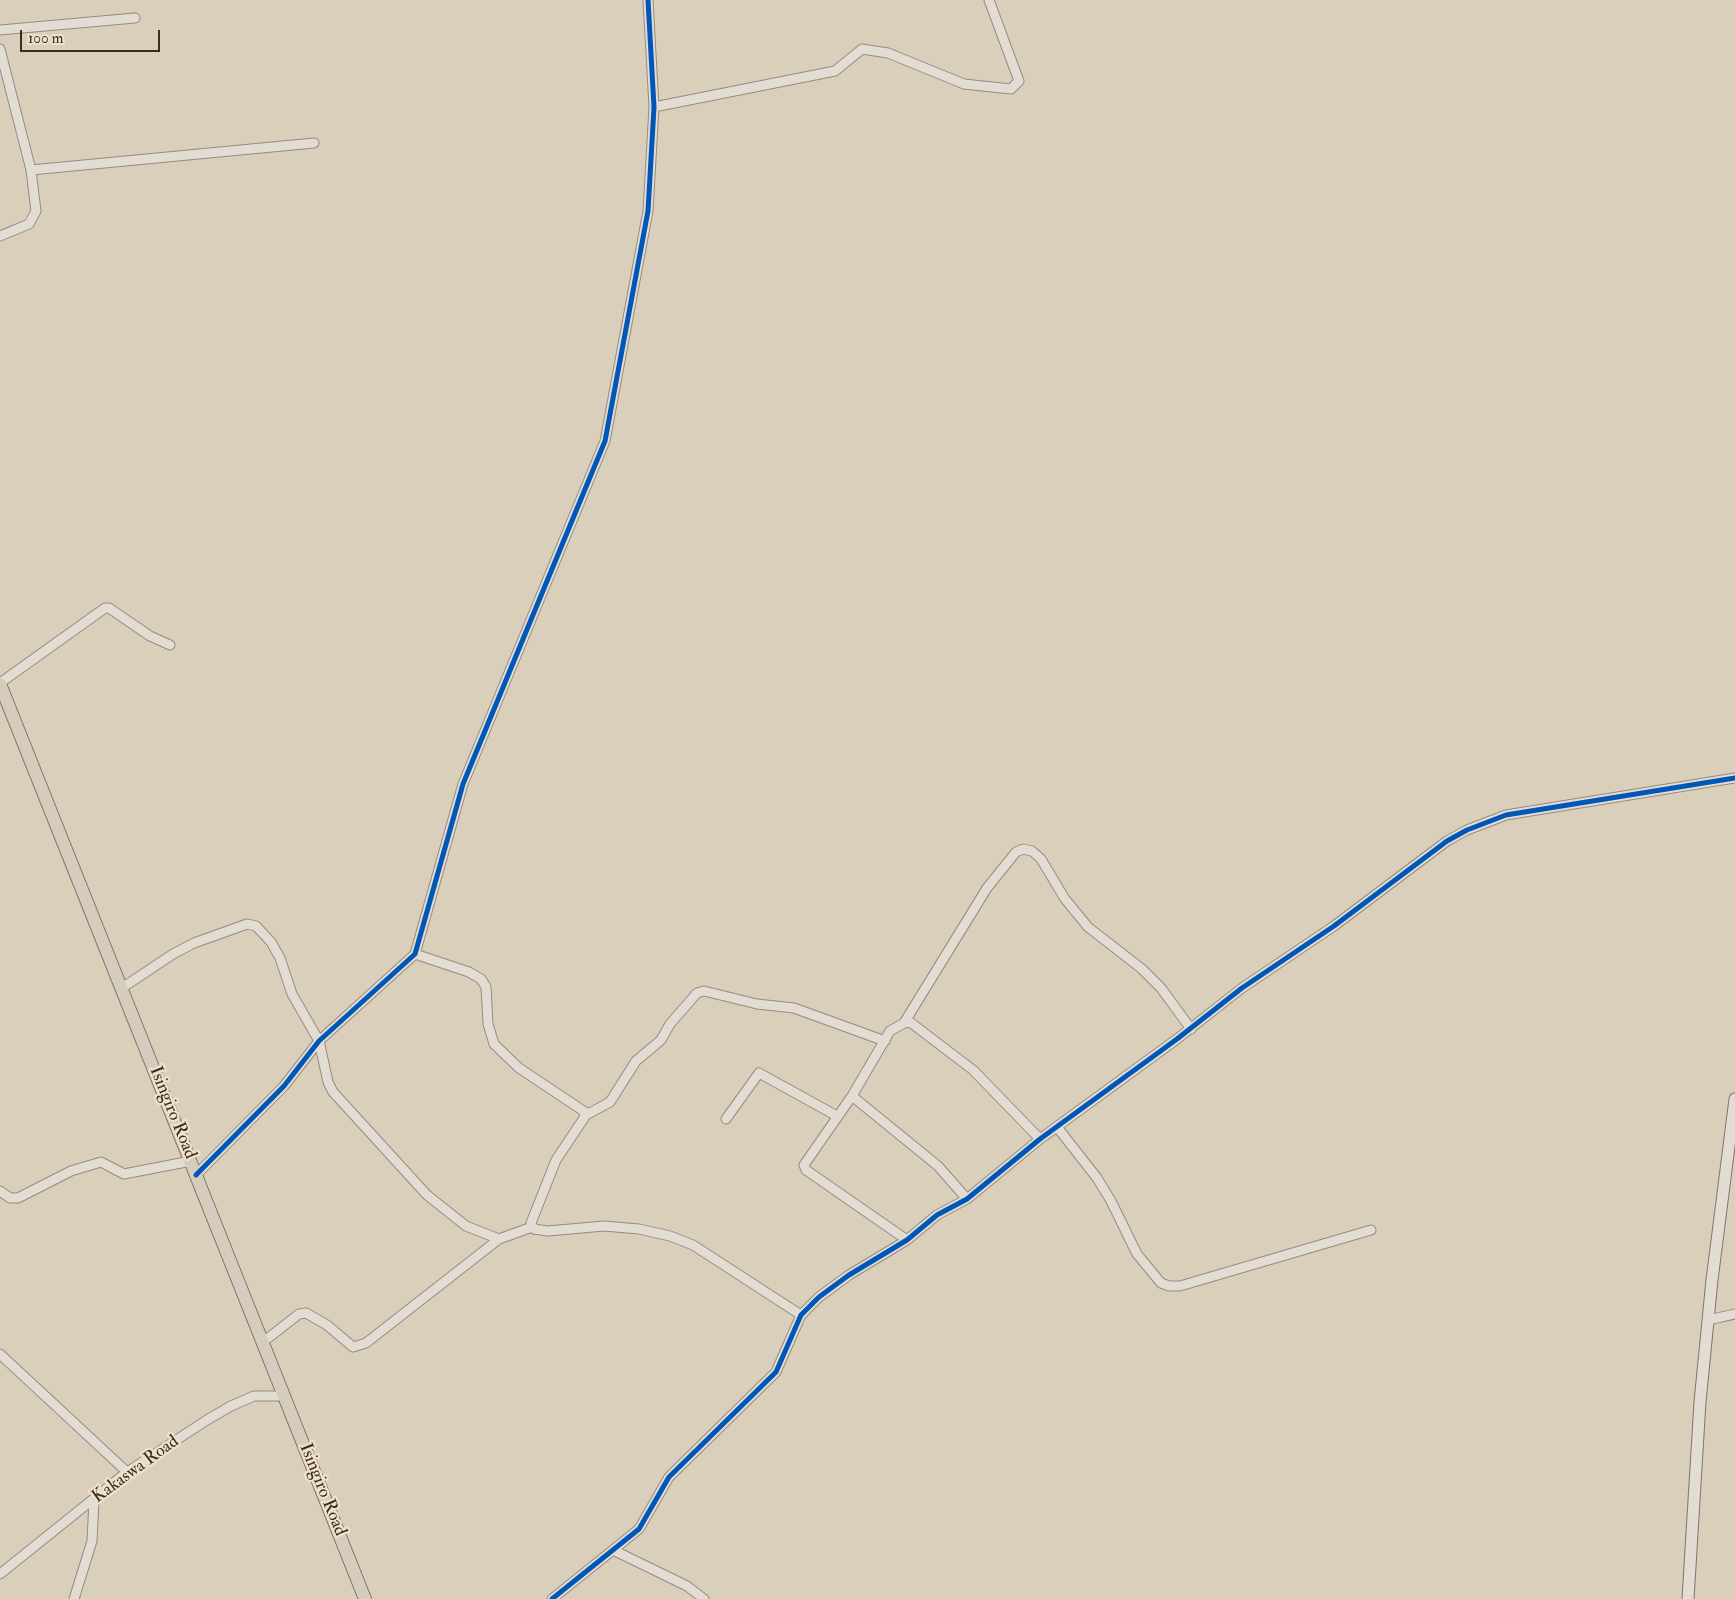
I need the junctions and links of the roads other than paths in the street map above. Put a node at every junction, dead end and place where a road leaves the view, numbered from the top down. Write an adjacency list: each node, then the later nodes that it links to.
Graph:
1 (648, 0): 6 (street)
2 (989, 0): 6 (street)
3 (135, 18): 4 (street)
4 (0, 30)
5 (0, 49): 8 (street)
6 (654, 107): 13 (street)
7 (314, 143): 8 (street)
8 (31, 170): 9 (street)
9 (0, 236)
10 (170, 645): 11 (street)
11 (0, 683): 14 (main road, Isingiro Road)
12 (1735, 778): 16 (street)
13 (415, 954): 17 (street); 21 (street)
14 (122, 988): 17 (street); 27 (main road, Isingiro Road)
15 (904, 1023): 16 (street); 18 (street); 26 (street)
16 (1191, 1028): 24 (street)
17 (319, 1041): 28 (street); 33 (street)
18 (885, 1041): 19 (street); 21 (street)
19 (852, 1096): 22 (street); 30 (street)
20 (1735, 1099): 25 (main road)
21 (586, 1115): 31 (street)
22 (837, 1116): 23 (street); 34 (street)
23 (726, 1119)
24 (1058, 1128): 26 (street); 32 (street)
25 (1732, 1136): 37 (main road)
26 (1040, 1139): 30 (street)
27 (191, 1161): 28 (main road, Isingiro Road); 29 (street)
28 (196, 1175): 38 (main road, Isingiro Road)
29 (0, 1191)
30 (967, 1199): 34 (street)
31 (532, 1227): 33 (street); 35 (street)
32 (1372, 1230)
33 (499, 1239): 38 (street)
34 (907, 1240): 35 (street)
35 (801, 1314): 43 (street)
36 (1735, 1314): 37 (street)
37 (1708, 1320): 49 (main road)
38 (263, 1342): 40 (main road, Isingiro Road)
39 (0, 1354): 41 (street)
40 (284, 1396): 41 (street, Kakaswa Road); 46 (main road, Isingiro Road)
41 (127, 1472): 42 (street, Kakaswa Road)
42 (94, 1500): 44 (street, Kakaswa Road); 45 (street)
43 (613, 1550): 47 (street); 48 (street)
44 (0, 1574)
45 (74, 1599)
46 (365, 1599)
47 (552, 1599)
48 (704, 1599)
49 (1688, 1599)

